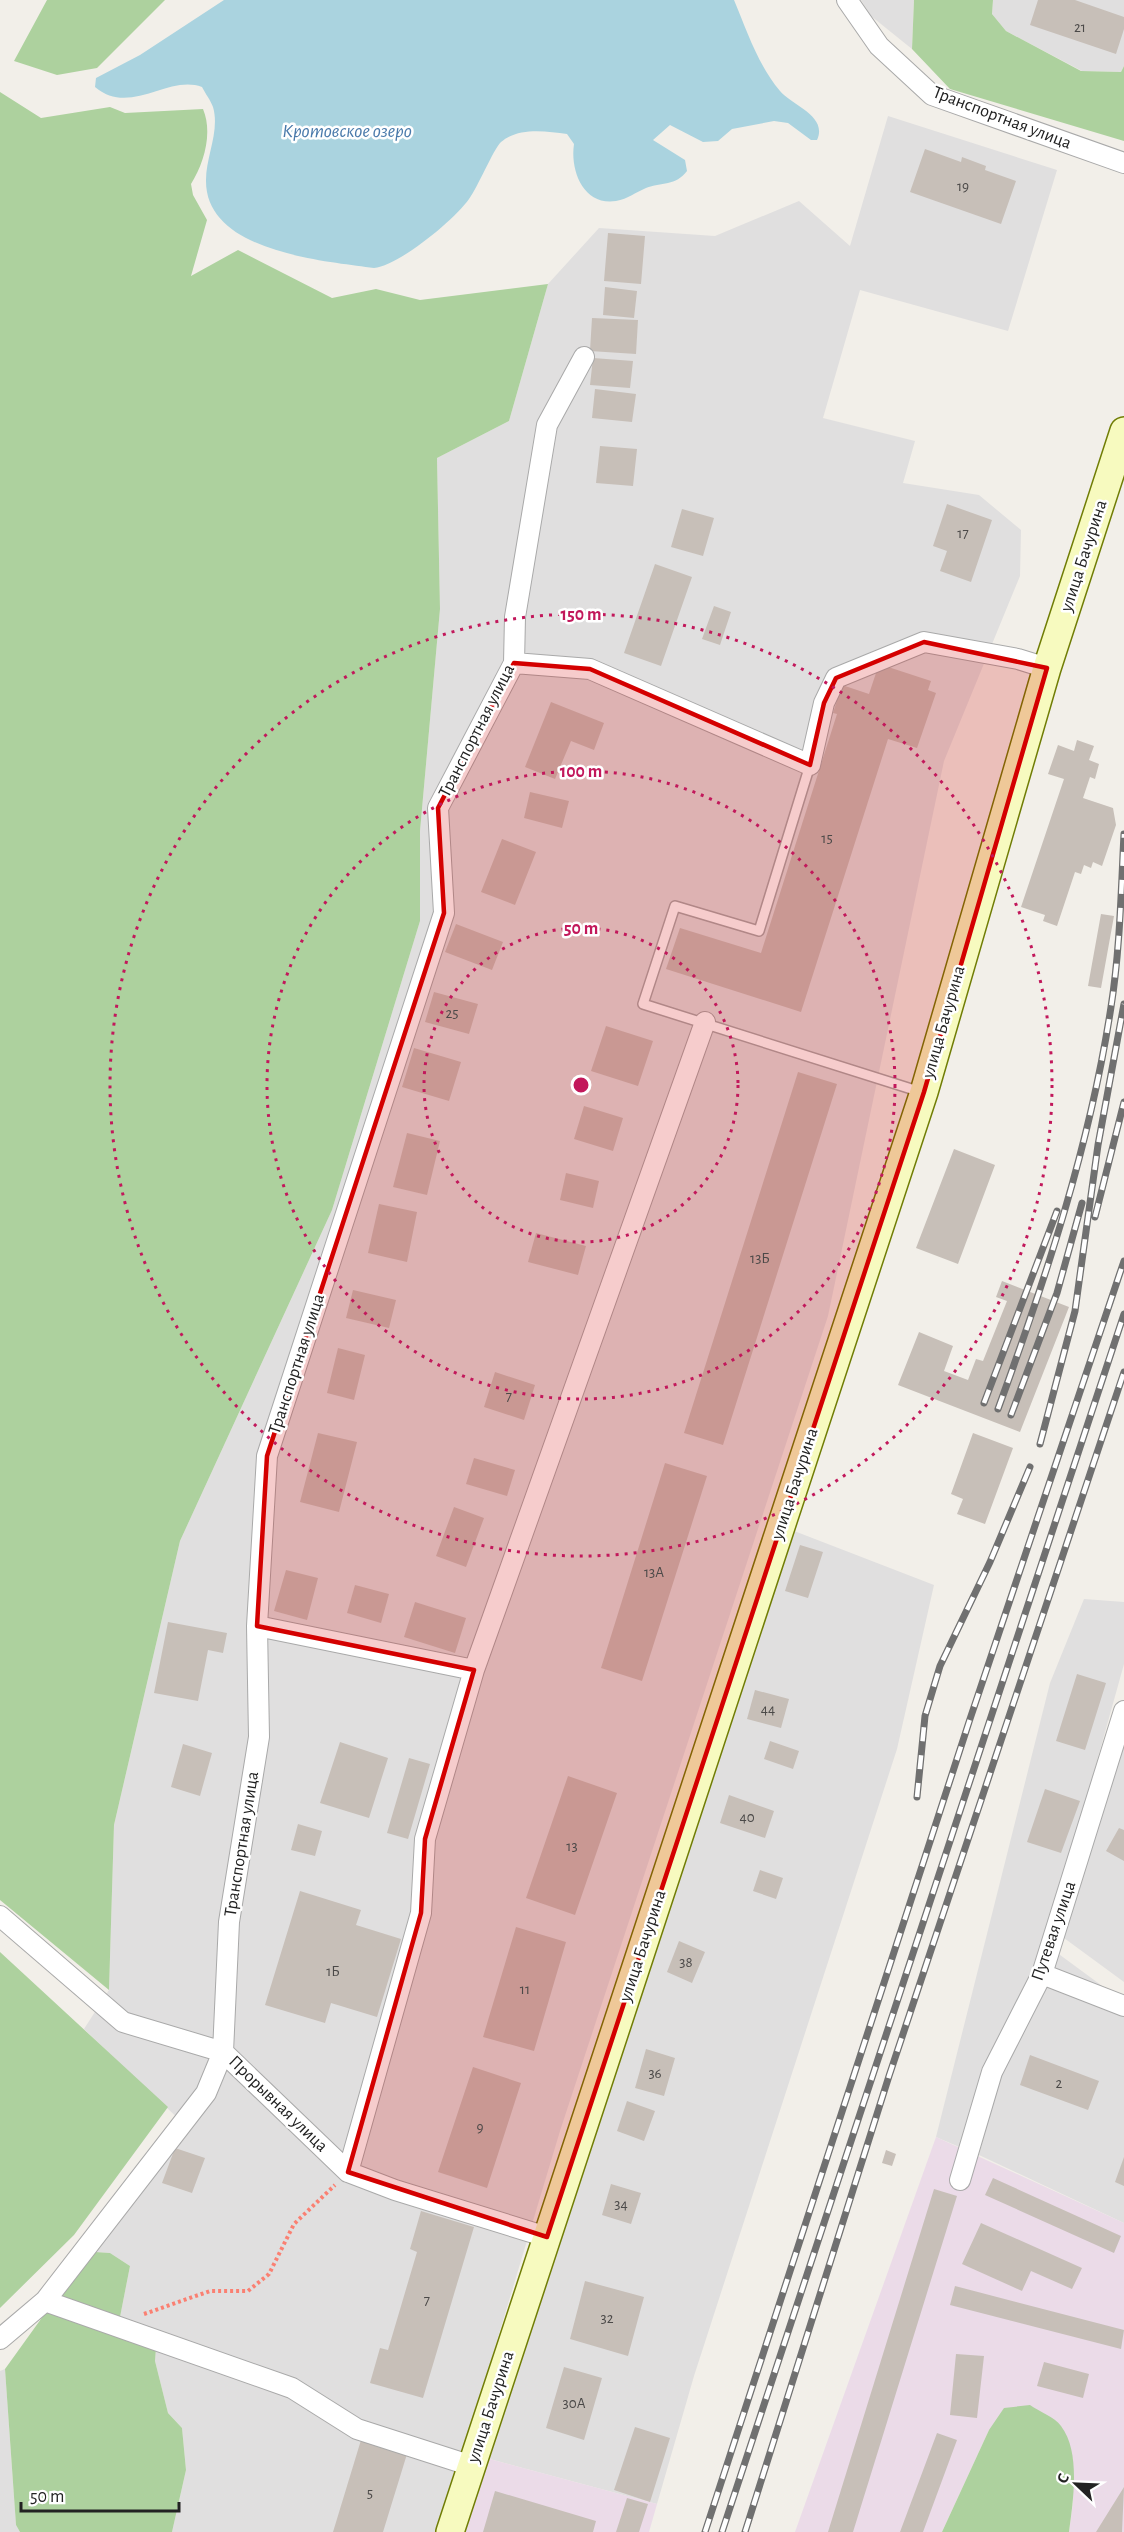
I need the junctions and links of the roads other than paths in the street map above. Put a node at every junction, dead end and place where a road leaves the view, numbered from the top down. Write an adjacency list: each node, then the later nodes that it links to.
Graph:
1 (847, 0): 2 (street, Транспортная улица)
2 (1124, 164)
3 (585, 357): 5 (street, Транспортная улица)
4 (1124, 431): 6 (street, улица Бачурина)
5 (514, 663): 7 (street); 10 (street, Транспортная улица)
6 (1047, 668): 7 (street); 9 (street, улица Бачурина)
7 (810, 765): 8 (lane)
8 (705, 1022): 9 (lane); 11 (street)
9 (924, 1092): 19 (street, улица Бачурина)
10 (257, 1626): 11 (street); 16 (street, Транспортная улица)
11 (474, 1671): 17 (street)
12 (1124, 1711): 14 (street, Путевая улица)
13 (0, 1916): 16 (street, Прорывная улица)
14 (1042, 1974): 15 (street); 18 (street, Путевая улица)
15 (1124, 2006)
16 (223, 2052): 17 (street, Прорывная улица); 20 (street, Транспортная улица)
17 (348, 2172): 19 (street, Прорывная улица)
18 (960, 2180)
19 (547, 2237): 22 (street, улица Бачурина)
20 (45, 2301): 21 (street, Транспортная улица); 22 (street)
21 (0, 2339)
22 (472, 2466): 23 (street, улица Бачурина)
23 (450, 2532)

